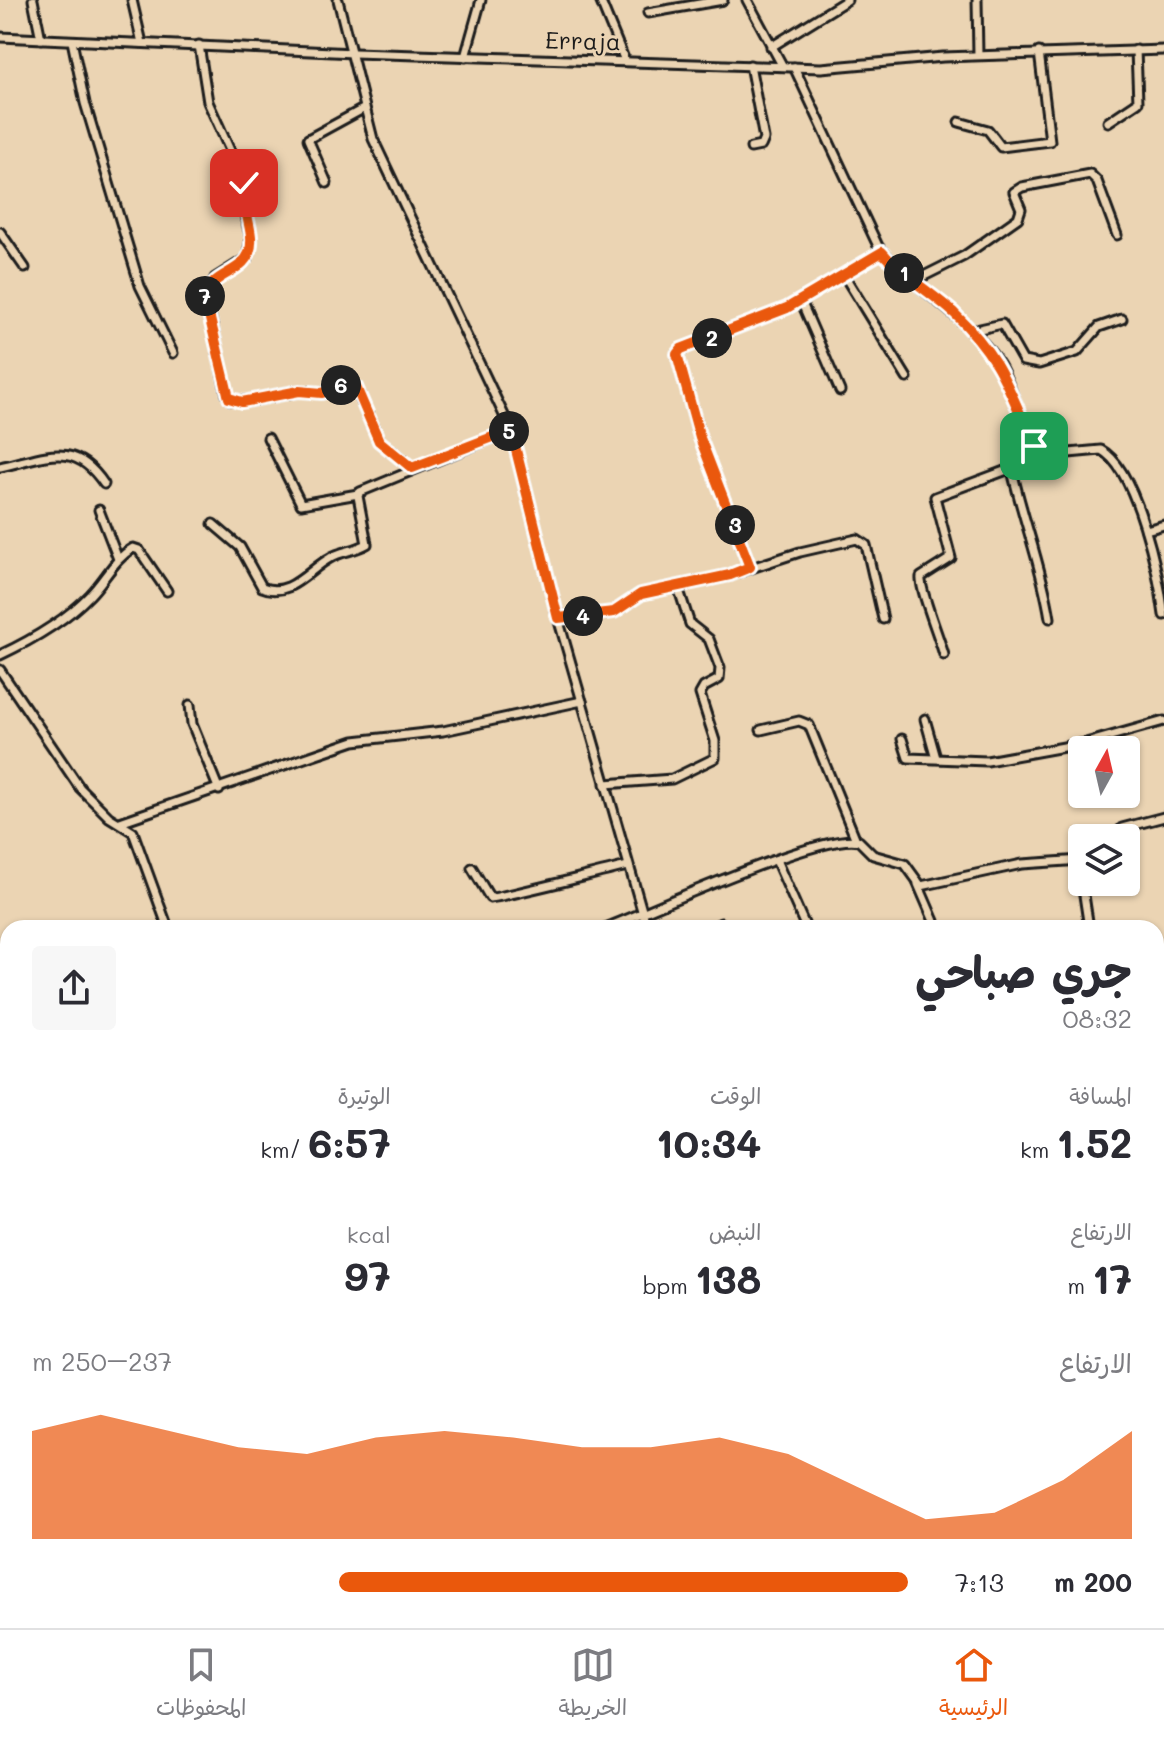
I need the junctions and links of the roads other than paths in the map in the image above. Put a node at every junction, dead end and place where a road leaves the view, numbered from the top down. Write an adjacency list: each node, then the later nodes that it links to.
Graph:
1 (33, 0): 12 (street)
2 (132, 0): 14 (street)
3 (338, 0): 20 (street)
4 (481, 0): 22 (street)
5 (600, 0): 23 (street)
6 (723, 0): 10 (street)
7 (747, 0): 16 (street)
8 (847, 0): 16 (street)
9 (977, 0): 21 (street)
10 (648, 13)
11 (0, 37): 12 (street, Erraja)
12 (41, 39): 13 (street, Erraja)
13 (72, 41): 14 (street, Erraja); 41 (street)
14 (142, 43): 15 (street, Erraja)
15 (199, 45): 20 (street, Erraja); 48 (street)
16 (771, 47): 25 (street)
17 (1136, 50): 18 (street, Erraja); 19 (street, Erraja); 29 (street)
18 (1164, 50)
19 (1039, 52): 21 (street, Erraja); 28 (street)
20 (354, 53): 22 (street, Erraja); 27 (street)
21 (978, 55): 26 (street, Erraja)
22 (465, 57): 23 (street, Erraja)
23 (625, 61): 24 (street, Erraja)
24 (750, 65): 25 (street, Erraja); 30 (street)
25 (782, 65): 26 (street, Erraja)
26 (794, 67): 34 (street)
27 (363, 109): 31 (street); 44 (street)
28 (959, 122)
29 (1108, 122)
30 (751, 148)
31 (327, 183)
32 (0, 232): 35 (street)
33 (1117, 235): 37 (street)
34 (882, 252): 36 (street); 37 (street)
35 (25, 268)
36 (844, 275): 38 (street); 42 (street)
37 (914, 281): 40 (street)
38 (801, 301): 43 (street); 57 (street)
39 (1122, 319): 40 (street)
40 (971, 331): 46 (street)
41 (173, 353)
42 (907, 378)
43 (840, 391)
44 (511, 430): 48 (street); 61 (street)
45 (268, 438): 51 (street)
46 (1047, 455): 49 (street); 55 (street)
47 (0, 467): 50 (street)
48 (412, 468): 51 (street)
49 (1012, 470): 62 (street); 65 (street)
50 (104, 484)
51 (358, 494): 53 (street)
52 (99, 510): 56 (street)
53 (213, 524)
54 (1164, 525): 55 (street)
55 (1146, 530): 60 (street)
56 (118, 559): 59 (street); 64 (street)
57 (750, 567): 58 (street); 63 (street)
58 (678, 587): 61 (street); 74 (street)
59 (167, 591)
60 (1164, 615)
61 (558, 618): 67 (street)
62 (1050, 618)
63 (883, 619)
64 (0, 655)
65 (944, 655)
66 (0, 670): 77 (street)
67 (582, 701): 74 (street); 75 (street)
68 (190, 705): 75 (street)
69 (925, 719): 73 (street)
70 (1164, 721): 73 (street)
71 (761, 730): 79 (street)
72 (902, 739): 73 (street)
73 (936, 758)
74 (605, 784): 82 (street)
75 (219, 790): 77 (street)
76 (1164, 817): 78 (street)
77 (120, 822): 87 (street)
78 (1137, 824)
79 (856, 840): 80 (street); 84 (street)
80 (776, 860): 86 (street); 90 (street)
81 (1068, 861): 84 (street)
82 (628, 866): 83 (street); 86 (street)
83 (472, 868)
84 (918, 884): 91 (street)
85 (1084, 896): 92 (street)
86 (642, 914): 88 (street); 89 (street)
87 (165, 920)
88 (626, 920)
89 (644, 920)
90 (802, 920)
91 (934, 920)
92 (1088, 920)
93 (1014, 1628): 94 (street)
94 (1021, 1628)

